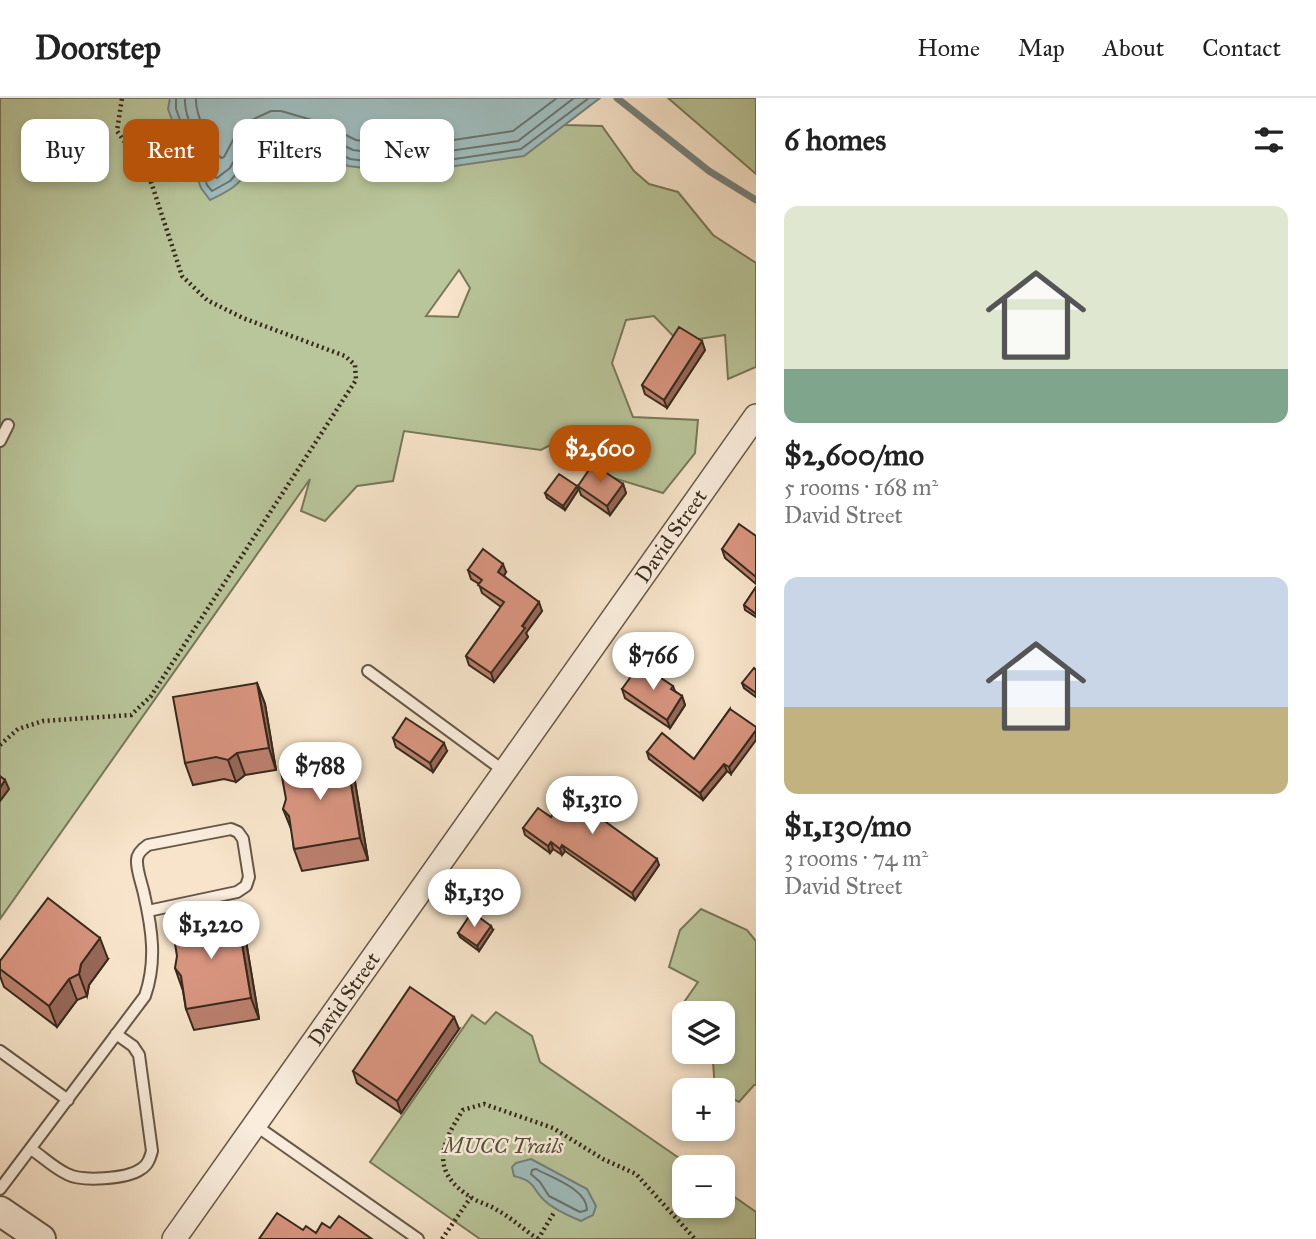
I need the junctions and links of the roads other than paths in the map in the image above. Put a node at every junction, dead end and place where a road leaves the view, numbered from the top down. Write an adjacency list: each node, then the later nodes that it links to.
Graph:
1 (756, 416): 5 (street, David Street)
2 (8, 425): 3 (lane)
3 (0, 441)
4 (368, 671): 5 (lane)
5 (504, 771): 10 (street, David Street)
6 (148, 911): 6 (lane); 7 (lane)
7 (116, 1034): 9 (lane); 11 (lane)
8 (0, 1051): 9 (lane)
9 (68, 1100): 11 (lane)
10 (256, 1125): 15 (street, David Street); 16 (lane)
11 (31, 1149): 12 (lane)
12 (0, 1188)
13 (0, 1210): 14 (street)
14 (41, 1239)
15 (174, 1239)
16 (418, 1239)

